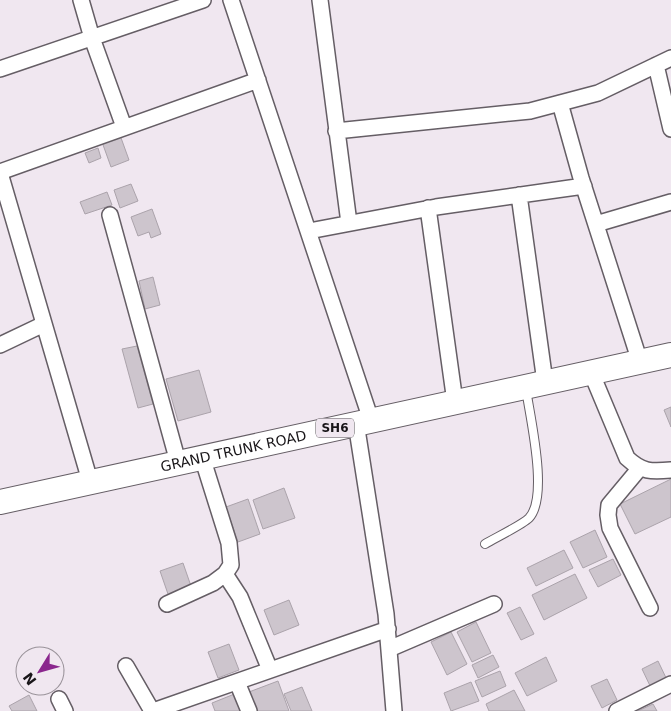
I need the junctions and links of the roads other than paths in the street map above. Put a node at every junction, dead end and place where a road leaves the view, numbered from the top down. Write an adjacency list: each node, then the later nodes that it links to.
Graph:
1 (81, 0): 5 (street)
2 (203, 0): 5 (street)
3 (231, 0): 9 (street)
4 (320, 0): 13 (street)
5 (92, 38): 8 (street); 11 (street)
6 (671, 58): 7 (street)
7 (656, 65): 10 (street); 12 (street)
8 (0, 69)
9 (258, 80): 11 (street); 22 (street)
10 (560, 103): 13 (street); 15 (street)
11 (124, 128): 14 (street)
12 (671, 129)
13 (336, 131): 20 (street)
14 (0, 172): 23 (street)
15 (584, 186): 16 (street); 21 (street)
16 (519, 195): 18 (street); 28 (street)
17 (671, 202): 21 (street)
18 (428, 208): 20 (street); 29 (street)
19 (110, 215): 32 (street)
20 (349, 223): 22 (street)
21 (596, 224): 26 (street)
22 (309, 231): 30 (street)
23 (44, 324): 24 (street); 35 (street)
24 (0, 345)
25 (671, 355): 26 (main road, GRAND TRUNK ROAD / SH6)
26 (640, 362): 27 (main road, GRAND TRUNK ROAD / SH6)
27 (591, 372): 28 (main road, GRAND TRUNK ROAD / SH6); 33 (street)
28 (535, 384): 29 (main road, GRAND TRUNK ROAD / SH6); 37 (lane)
29 (455, 402): 30 (main road, GRAND TRUNK ROAD / SH6)
30 (364, 422): 31 (main road, GRAND TRUNK ROAD / SH6); 42 (street)
31 (202, 457): 32 (main road, GRAND TRUNK ROAD / SH6); 38 (street)
32 (178, 462): 35 (main road, GRAND TRUNK ROAD / SH6)
33 (639, 468): 34 (street); 41 (street)
34 (671, 470)
35 (90, 481): 36 (main road, GRAND TRUNK ROAD / SH6)
36 (0, 502)
37 (485, 544)
38 (224, 574): 39 (street); 45 (street)
39 (167, 604)
40 (494, 604): 43 (street)
41 (650, 608)
42 (388, 629): 43 (street); 45 (street)
43 (389, 649): 50 (street)
44 (126, 666): 48 (street)
45 (270, 670): 46 (street)
46 (237, 682): 48 (street); 49 (street)
47 (671, 684): 51 (street)
48 (152, 711)
49 (249, 711)
50 (394, 711)
51 (617, 711)

